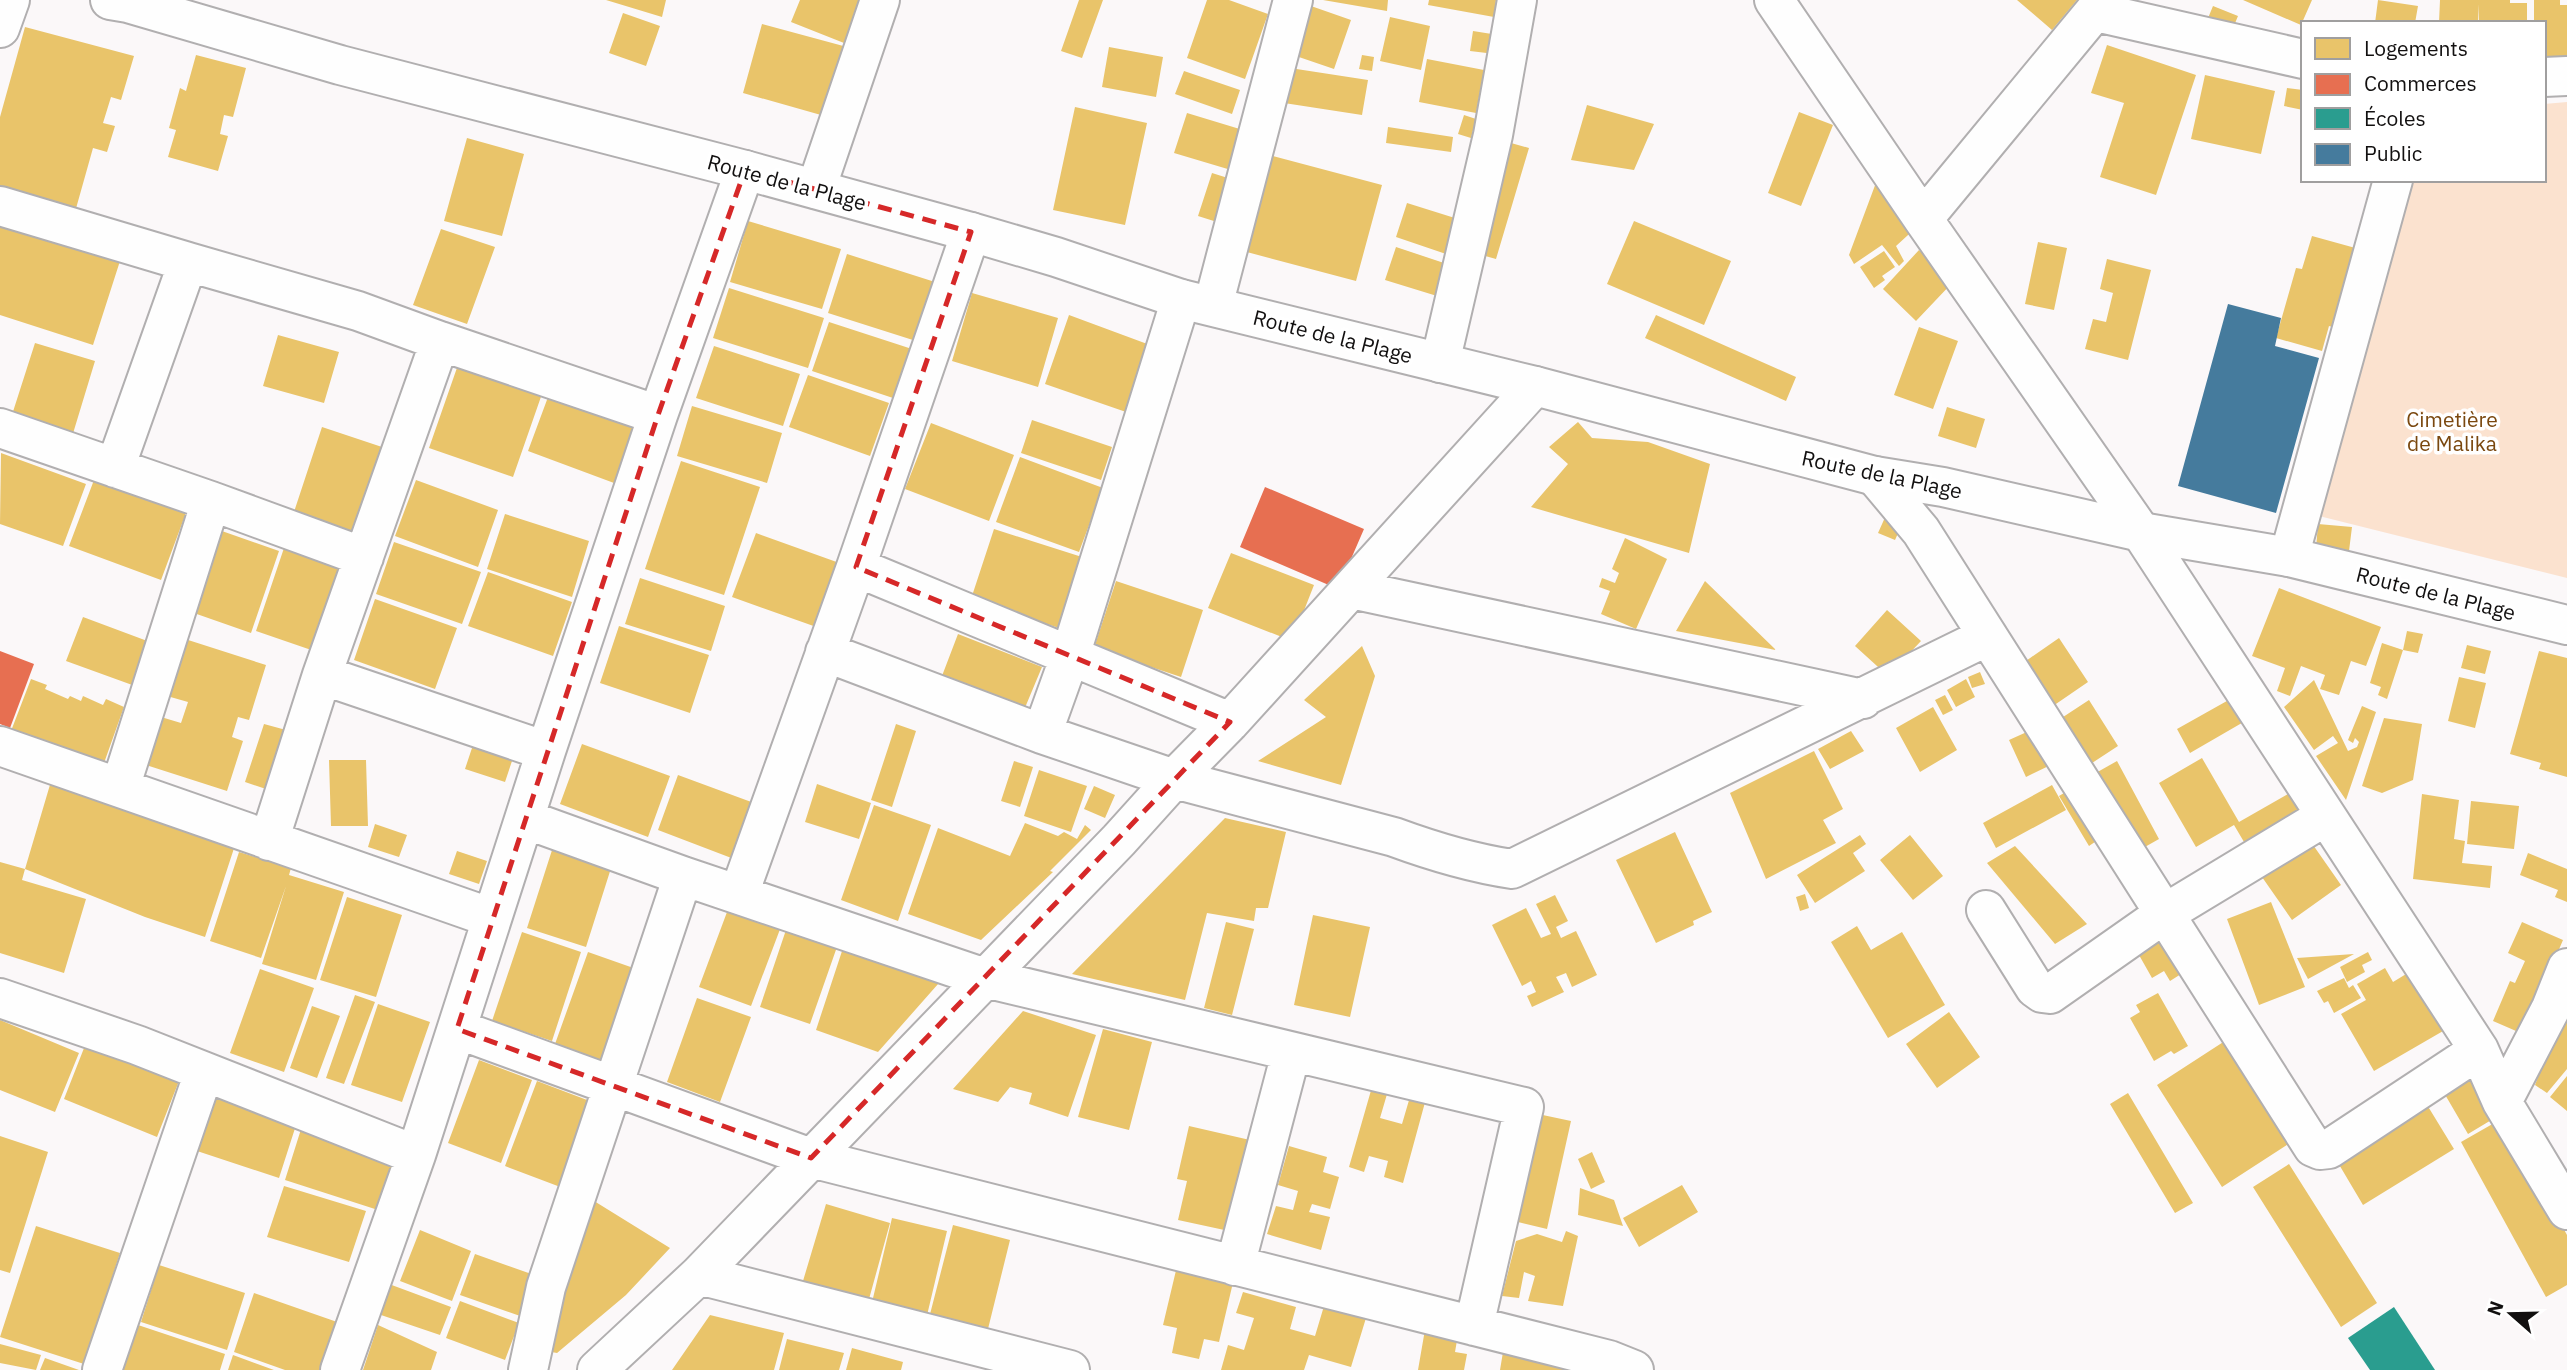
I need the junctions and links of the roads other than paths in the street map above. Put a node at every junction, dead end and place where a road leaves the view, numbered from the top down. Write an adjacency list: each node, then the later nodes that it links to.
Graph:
1 (10, 0): 8 (street)
2 (880, 0): 14 (street)
3 (1293, 0): 19 (street)
4 (1517, 0): 21 (street)
5 (1774, 0): 16 (street)
6 (122, 1): 12 (street, Route de la Plage)
7 (2100, 6): 9 (street); 16 (street)
8 (0, 28)
9 (2301, 59)
10 (2567, 76): 11 (street)
11 (2546, 77)
12 (745, 170): 14 (street, Route de la Plage); 23 (street)
13 (2392, 182): 30 (street)
14 (816, 189): 17 (street, Route de la Plage)
15 (0, 206): 18 (street)
16 (1923, 219): 28 (street)
17 (971, 232): 19 (street, Route de la Plage); 31 (street)
18 (188, 262): 20 (street); 25 (street)
19 (1197, 303): 21 (street, Route de la Plage); 36 (street)
20 (440, 341): 23 (street); 29 (street)
21 (1440, 363): 22 (street, Route de la Plage)
22 (1535, 386): 26 (street, Route de la Plage); 32 (street)
23 (657, 415): 42 (street)
24 (2, 434): 25 (street)
25 (116, 468): 27 (street)
26 (1875, 476): 28 (street, Route de la Plage); 34 (street)
27 (211, 500): 29 (street); 44 (street)
28 (2141, 533): 30 (street, Route de la Plage); 45 (street)
29 (363, 557): 37 (street)
30 (2289, 557): 33 (street, Route de la Plage)
31 (856, 567): 35 (street); 36 (street)
32 (1351, 589): 38 (street); 39 (street)
33 (2567, 625)
34 (1988, 636): 38 (street); 51 (street)
35 (825, 652): 40 (street); 49 (street)
36 (1070, 656): 39 (street); 40 (street)
37 (322, 675): 42 (street); 47 (street)
38 (1863, 699): 43 (street)
39 (1230, 722): 43 (street)
40 (1042, 734): 43 (street)
41 (0, 746): 44 (street)
42 (546, 751): 46 (street)
43 (1174, 779): 54 (street)
44 (120, 788): 47 (street)
45 (2326, 816): 51 (street); 57 (street)
46 (525, 819): 48 (street); 52 (street)
47 (269, 841): 52 (street)
48 (683, 876): 49 (street); 60 (street)
49 (739, 894): 54 (street)
50 (1986, 910): 51 (street)
51 (2164, 914): 57 (street)
52 (492, 918): 56 (street)
53 (2567, 968): 61 (street)
54 (985, 978): 58 (street); 63 (street)
55 (0, 998): 59 (street)
56 (457, 1029): 60 (street); 62 (street)
57 (2479, 1050): 61 (street)
58 (1291, 1053): 65 (street); 67 (street)
59 (204, 1072): 62 (street); 68 (street)
60 (614, 1087): 63 (street); 70 (street)
61 (2502, 1102): 64 (street)
62 (416, 1155): 69 (street)
63 (811, 1158): 65 (street); 66 (street)
64 (2567, 1210)
65 (1235, 1266): 67 (street)
66 (699, 1275): 71 (street); 72 (street)
67 (1474, 1326): 73 (street)
68 (102, 1370)
69 (340, 1370)
70 (528, 1370)
71 (597, 1370)
72 (1070, 1370)
73 (1634, 1370)

